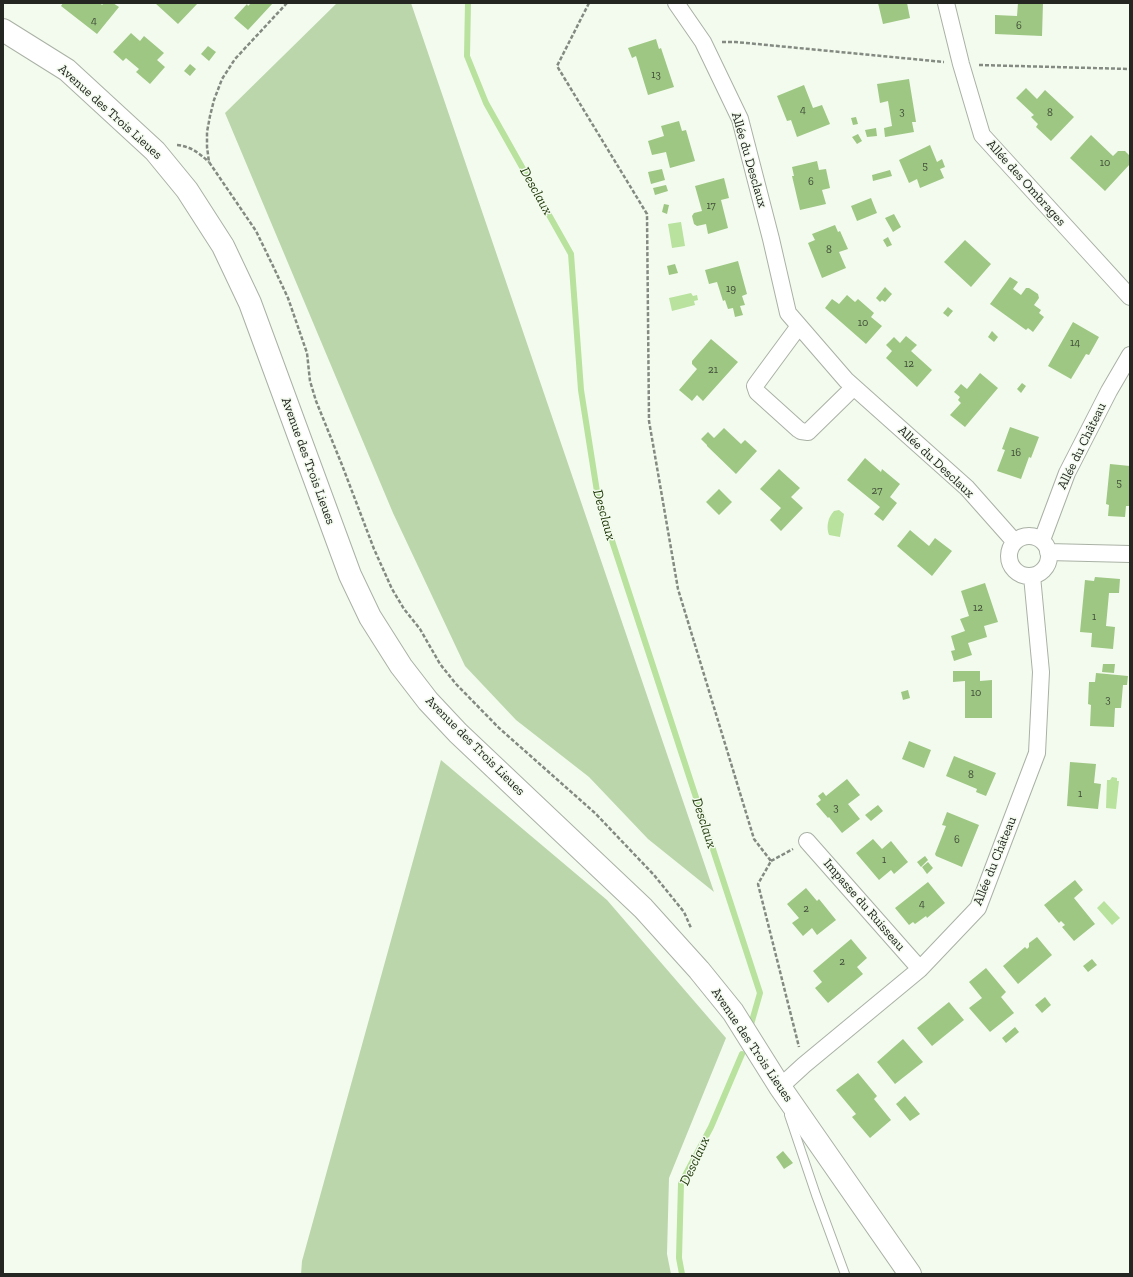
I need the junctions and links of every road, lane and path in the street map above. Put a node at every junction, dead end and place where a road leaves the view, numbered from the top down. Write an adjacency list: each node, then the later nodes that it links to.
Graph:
1 (287, 3): 19 (path)
2 (589, 3): 18 (path)
3 (676, 3): 6 (street, Allée du Desclaux)
4 (946, 3): 7 (street, Allée des Ombrages)
5 (3, 30): 22 (main road, Avenue des Trois Lieues)
6 (703, 42): 7 (path); 10 (street, Allée du Desclaux)
7 (962, 64): 8 (path); 9 (street, Allée des Ombrages)
8 (1130, 69)
9 (1130, 297)
10 (799, 326): 12 (street, Allée du Desclaux); 12 (street)
11 (1130, 356): 14 (street, Allée du Château)
12 (854, 387): 13 (street, Allée du Desclaux)
13 (1014, 541): 14 (street); 16 (street)
14 (1045, 546): 15 (street); 16 (street)
15 (1130, 554)
16 (1032, 576): 20 (street, Allée du Château)
17 (807, 841): 18 (path); 20 (street, Impasse du Ruisseau)
18 (771, 861): 21 (path)
19 (692, 931)
20 (920, 969): 21 (street, Allée du Château)
21 (804, 1065): 22 (street, Allée du Château)
22 (780, 1087): 23 (lane); 24 (main road, Avenue des Trois Lieues)
23 (845, 1274)
24 (910, 1274)

